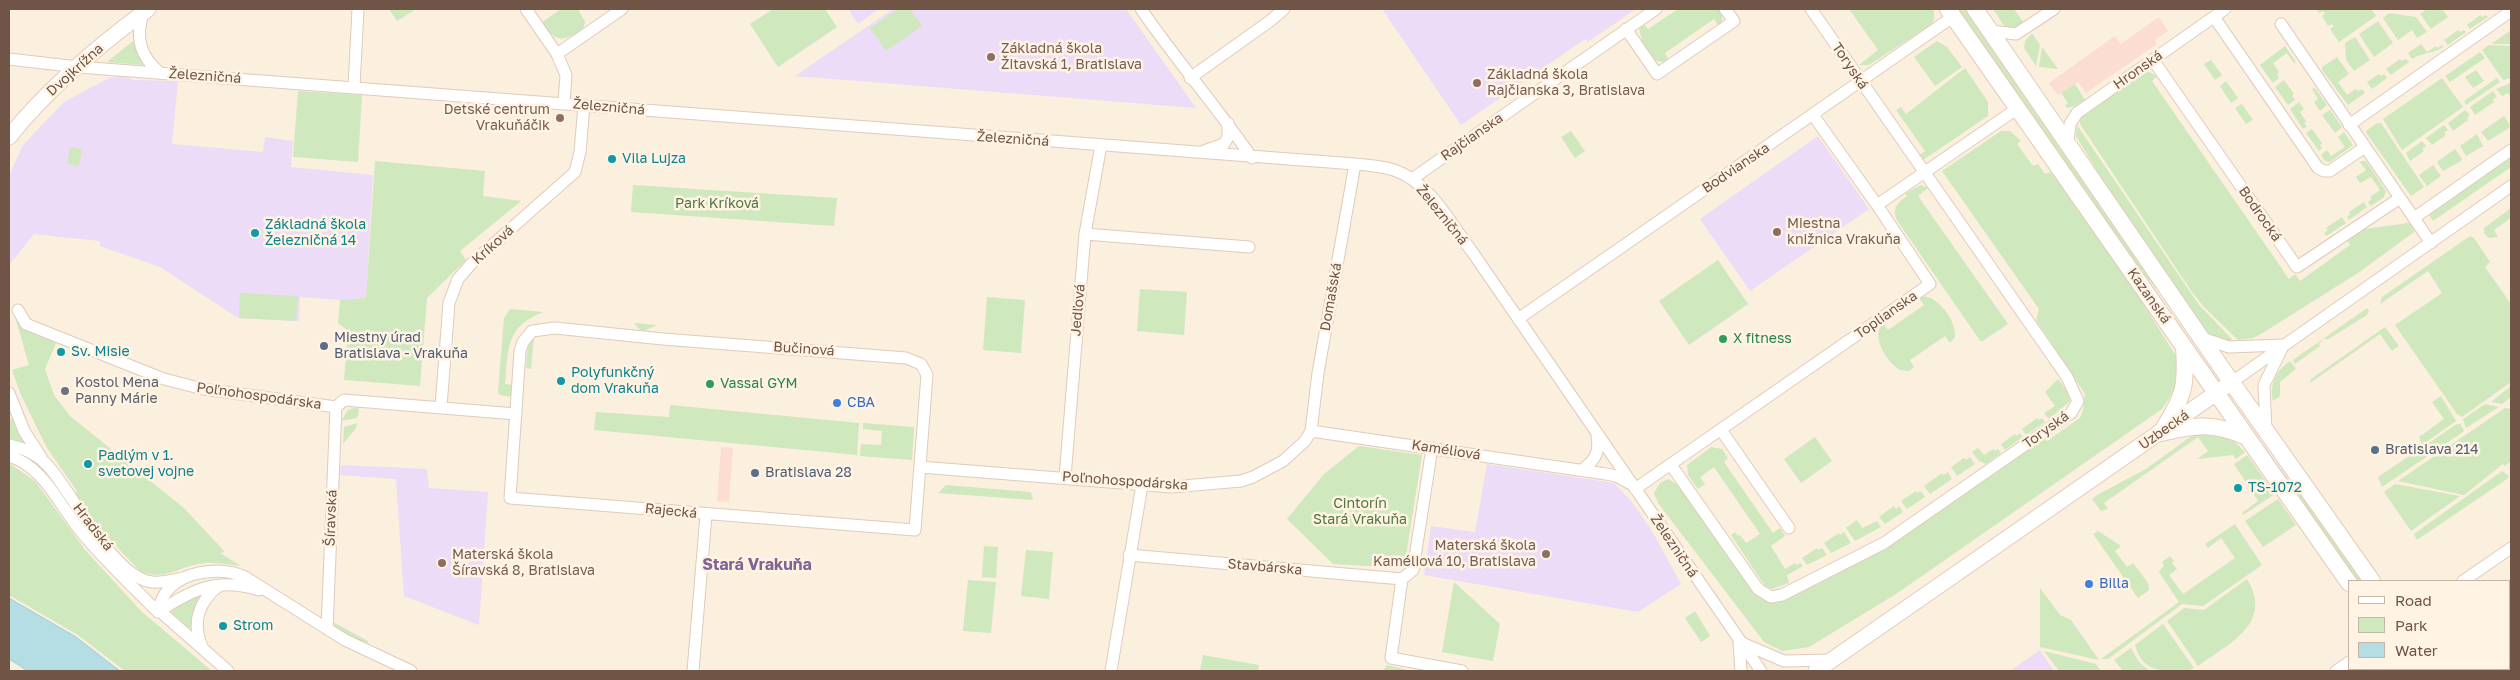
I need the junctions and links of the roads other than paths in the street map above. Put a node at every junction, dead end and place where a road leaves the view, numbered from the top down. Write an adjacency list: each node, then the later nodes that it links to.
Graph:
1 (358, 9): 26 (street)
2 (526, 9): 19 (street)
3 (622, 9): 19 (street)
4 (1141, 9): 24 (street)
5 (1284, 9): 24 (street)
6 (1656, 9): 17 (street, Rajčianska)
7 (1725, 9): 17 (street)
8 (1811, 9): 25 (street, Toryská)
9 (1975, 9): 18 (main road, Kazanská)
10 (2054, 9): 18 (street)
11 (2225, 9): 15 (street, Hronská)
12 (146, 11): 22 (street, Dvojkrížna); 23 (street)
13 (2511, 11): 31 (street)
14 (1951, 12): 25 (street, Bodvianska); 29 (main road, Kazanská)
15 (2214, 17): 21 (street, Hronská); 36 (street)
16 (2281, 24): 31 (street)
17 (1626, 29): 42 (street, Rajčianska)
18 (1991, 31): 34 (main road, Kazanská)
19 (557, 54): 27 (street)
20 (9, 59): 22 (street, Železničná)
21 (2153, 60): 34 (street, Hronská); 44 (street, Bodrocká)
22 (78, 67): 23 (street, Železničná); 33 (street, Dvojkrížna)
23 (160, 73): 26 (street, Železničná)
24 (1190, 78): 32 (street)
25 (1860, 82): 30 (street, Bodvianska); 41 (street, Toryská)
26 (354, 87): 27 (street, Železničná)
27 (564, 103): 28 (street, Železničná)
28 (584, 105): 35 (street, Železničná); 59 (street, Kríková)
29 (2018, 108): 41 (street); 54 (main road, Kazanská)
30 (1813, 115): 45 (street); 51 (street, Bodvianska)
31 (2353, 122): 36 (street)
32 (1228, 123): 38 (street); 39 (street)
33 (9, 137)
34 (2068, 142): 52 (main road, Kazanská)
35 (1101, 145): 38 (street, Železničná); 47 (street, Jedľová)
36 (2364, 147): 44 (street)
37 (2511, 150): 46 (street)
38 (1198, 153): 39 (street, Železničná)
39 (1252, 158): 40 (street, Železničná)
40 (1355, 164): 42 (street, Železničná); 62 (street, Domašská)
41 (1925, 173): 45 (street); 70 (street, Toryská)
42 (1412, 179): 51 (street, Železničná)
43 (2511, 186): 48 (street, Uzbecká)
44 (2400, 198): 46 (street)
45 (1877, 205): 61 (street, Toplianska)
46 (2414, 218): 48 (street)
47 (1085, 234): 49 (street); 74 (street, Jedľová)
48 (2431, 243): 53 (street, Uzbecká)
49 (1249, 246)
50 (18, 310): 58 (street, Poľnohospodárska)
51 (1518, 320): 65 (street, Železničná)
52 (2202, 338): 53 (street); 55 (main road, Kazanská)
53 (2284, 345): 55 (street, Uzbecká); 63 (street)
54 (2184, 347): 56 (main road, Kazanská); 64 (main road)
55 (2232, 382): 56 (street, Uzbecká); 63 (main road, Kazanská)
56 (2216, 393): 64 (street, Uzbecká); 66 (main road, Kazanská)
57 (9, 394): 71 (street)
58 (336, 407): 59 (street, Poľnohospodárska); 91 (street, Šíravská)
59 (441, 407): 60 (street, Poľnohospodárska)
60 (516, 414): 72 (street, Bučinová); 77 (street, Bučinová)
61 (1721, 430): 70 (street, Toplianska); 79 (street)
62 (1311, 431): 68 (street, Kaméliová); 75 (street, Poľnohospodárska)
63 (2266, 431): 85 (main road, Kazanská)
64 (2160, 433): 66 (main road); 95 (street, Uzbecká)
65 (1597, 434): 73 (street); 76 (street, Železničná)
66 (2247, 437): 87 (main road, Kazanská)
67 (9, 445): 71 (street, Hradská)
68 (1432, 448): 73 (street, Kaméliová); 84 (street)
69 (9, 456): 90 (street, Hradská)
70 (1671, 465): 76 (street, Toplianska)
71 (48, 466): 82 (street, Hradská)
72 (920, 466): 74 (street, Poľnohospodárska); 78 (street)
73 (1582, 470): 76 (street, Kaméliová)
74 (1065, 477): 75 (street, Poľnohospodárska)
75 (1142, 485): 81 (street)
76 (1634, 487): 92 (street, Železničná)
77 (510, 498): 78 (street, Rajecká)
78 (706, 515): 98 (street, Rajecká)
79 (1788, 528)
80 (2511, 548): 86 (street)
81 (1129, 555): 84 (street, Stavbárska); 99 (street)
82 (128, 571): 83 (street, Hradská); 90 (street)
83 (190, 577): 89 (street, Hradská); 90 (street, Hradská)
84 (1402, 579): 100 (street)
85 (2371, 580)
86 (2465, 580)
87 (2348, 581)
88 (221, 584): 89 (street, Hradská); 90 (street, Hradská); 93 (street)
89 (269, 593): 91 (street, Hradská)
90 (158, 612): 93 (street)
91 (327, 629): 97 (street, Hradská)
92 (1740, 642): 95 (street); 101 (street); 102 (street, Železničná)
93 (205, 653): 96 (street)
94 (2348, 663): 104 (street)
95 (1829, 665): 103 (street, Uzbecká)
96 (228, 671)
97 (411, 671)
98 (693, 671)
99 (1111, 671)
100 (1462, 671)
101 (1741, 671)
102 (1761, 671)
103 (1816, 671)
104 (2336, 671)

